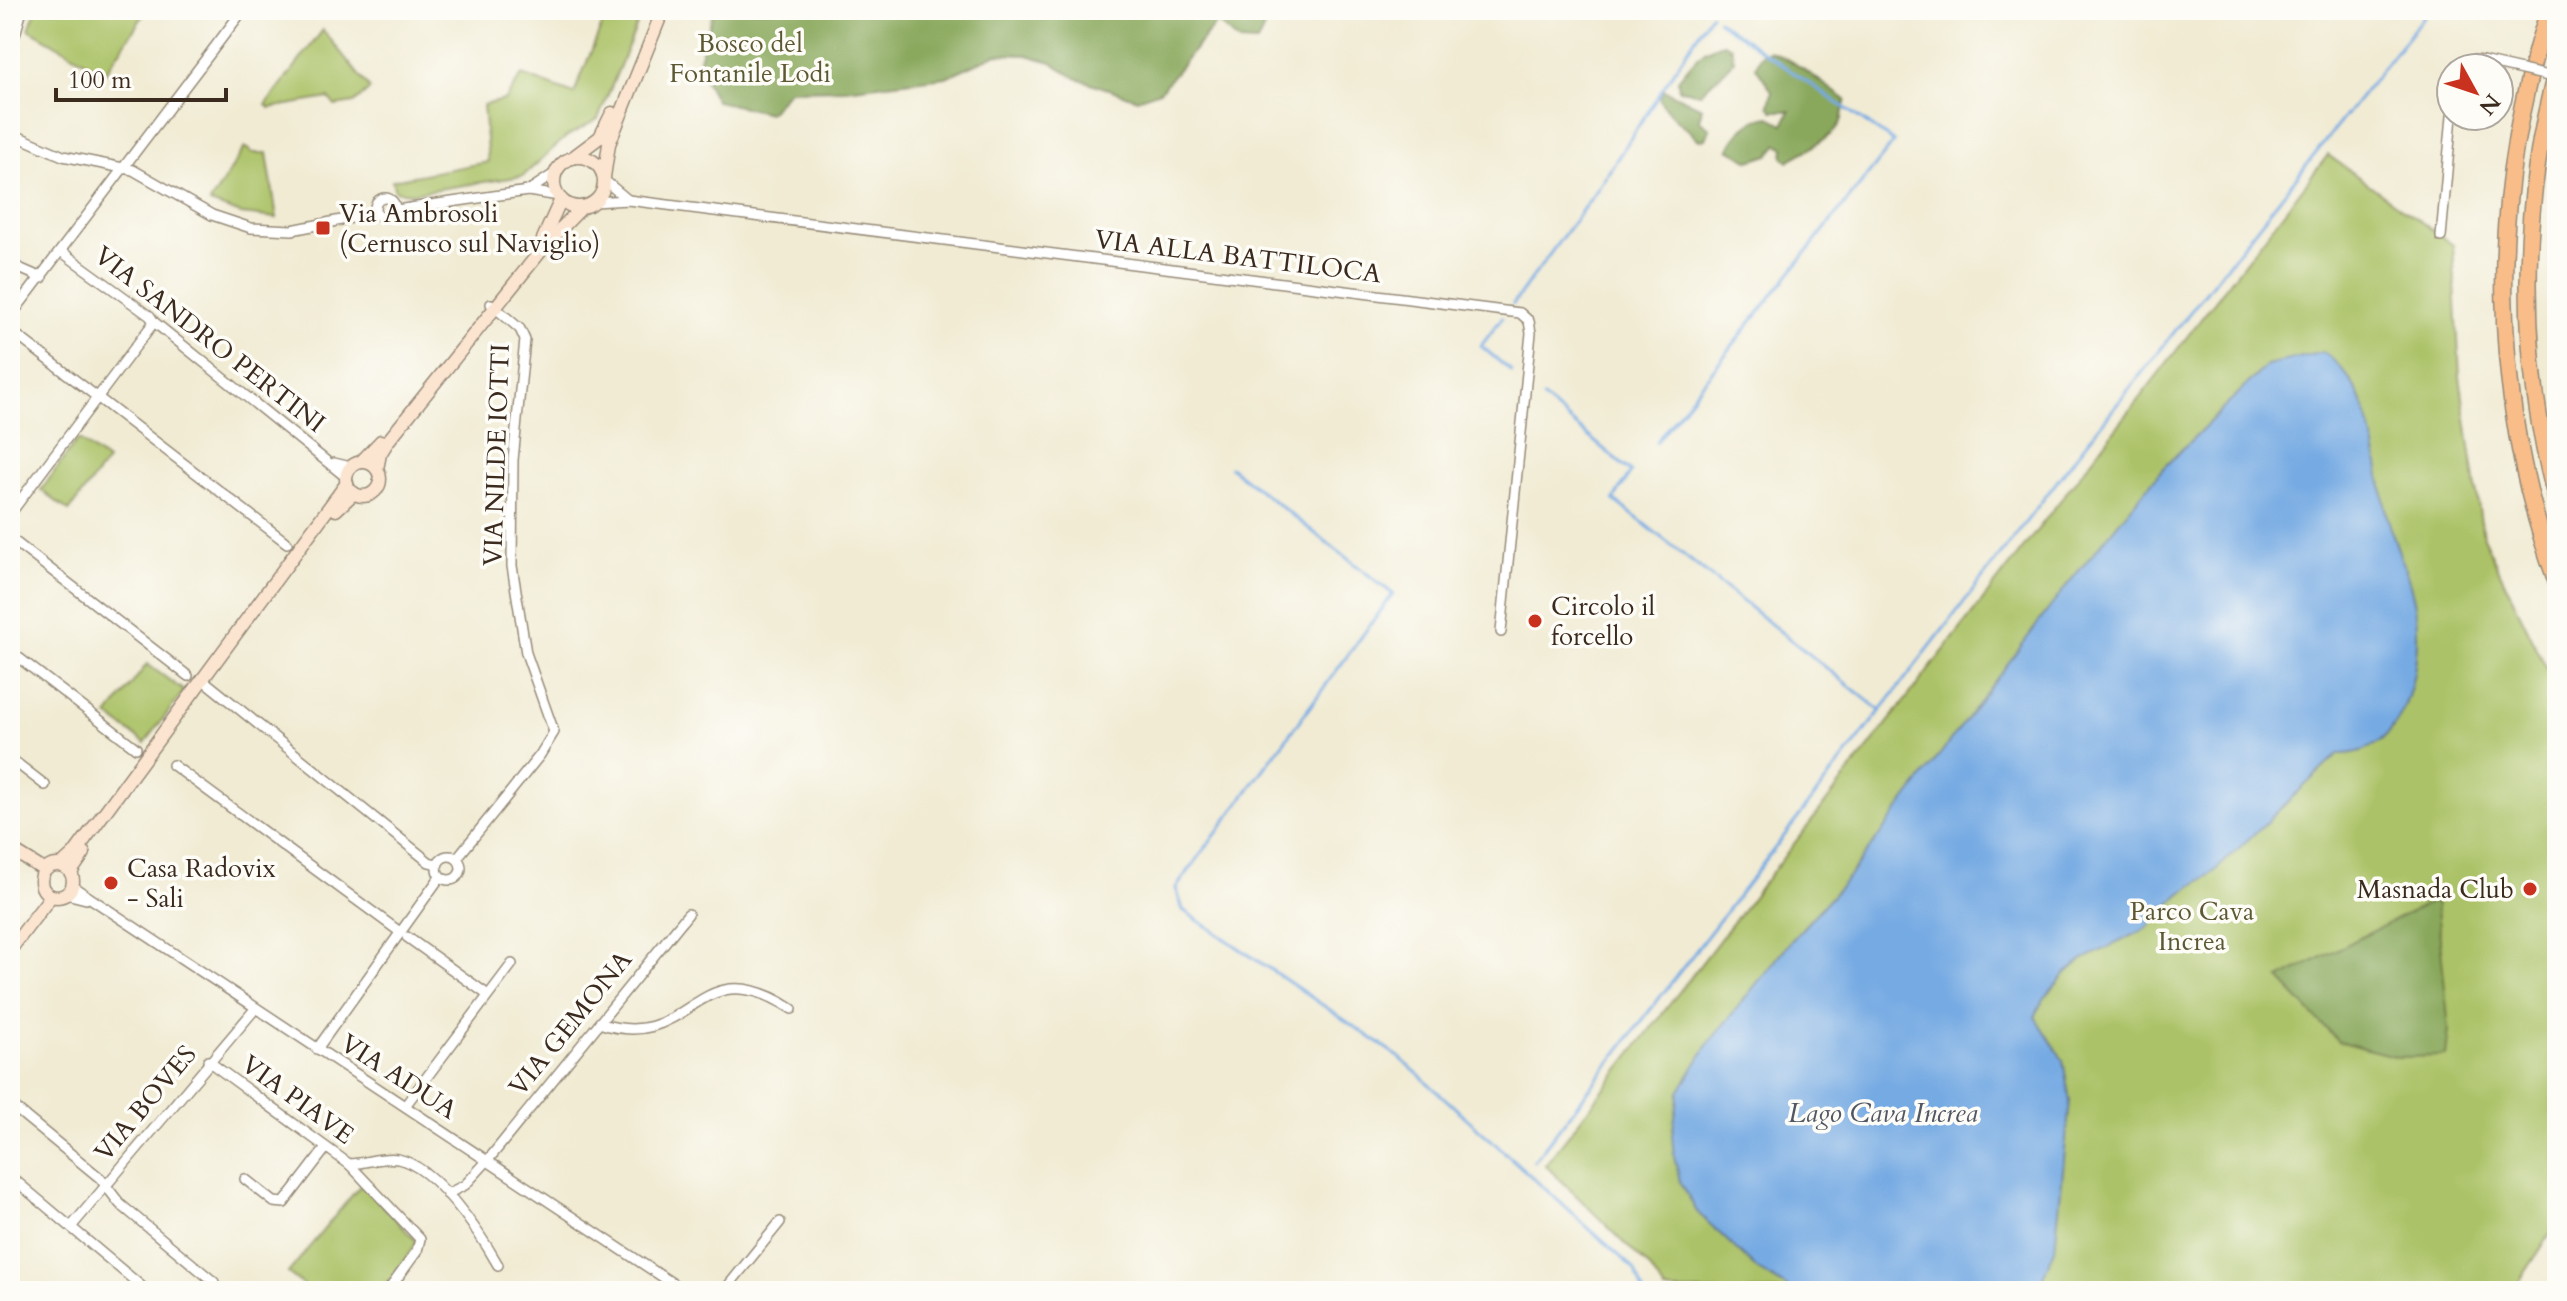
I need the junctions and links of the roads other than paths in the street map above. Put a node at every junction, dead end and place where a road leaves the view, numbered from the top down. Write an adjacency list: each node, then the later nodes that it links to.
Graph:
1 (22, 10): 6 (street)
2 (243, 10): 13 (street)
3 (654, 10): 12 (street)
4 (663, 10): 15 (street)
5 (2549, 10): 37 (highway)
6 (10, 53)
7 (2515, 68): 9 (street, bridge)
8 (2557, 69): 33 (highway)
9 (2557, 78)
10 (2451, 132): 22 (street)
11 (10, 133): 13 (street)
12 (572, 158): 14 (street); 15 (street)
13 (125, 168): 21 (street); 23 (street)
14 (557, 172): 16 (street); 17 (street)
15 (604, 178): 18 (street); 19 (street)
16 (528, 191): 17 (street); 20 (street)
17 (560, 197): 19 (street); 26 (street)
18 (628, 200): 19 (street, VIA ALLA BATTILOCA); 38 (street, VIA ALLA BATTILOCA)
19 (588, 204): 26 (street)
20 (398, 206): 21 (street); 21 (street)
21 (376, 209)
22 (2441, 237)
23 (62, 252): 25 (street); 28 (street, VIA SANDRO PERTINI)
24 (10, 264): 25 (street)
25 (42, 278): 27 (street)
26 (493, 306): 31 (street); 32 (street); 47 (street, VIA NILDE IOTTI)
27 (10, 317)
28 (154, 322): 30 (street); 32 (street, VIA SANDRO PERTINI)
29 (10, 330): 30 (street)
30 (98, 398): 34 (street); 36 (street)
31 (377, 469): 32 (street); 32 (street)
32 (352, 476): 41 (street)
33 (2557, 501)
34 (10, 514)
35 (10, 538): 40 (street)
36 (287, 543)
37 (2557, 583)
38 (1501, 632)
39 (10, 651): 42 (street)
40 (188, 676)
41 (205, 682): 48 (street); 51 (street)
42 (136, 748)
43 (10, 758): 45 (street)
44 (173, 765): 54 (street)
45 (45, 785)
46 (10, 849): 49 (street)
47 (457, 858): 48 (street); 50 (street)
48 (437, 864): 50 (street)
49 (44, 870): 51 (street); 52 (street)
50 (440, 877): 54 (street)
51 (68, 879): 52 (street); 59 (street, VIA ADUA)
52 (47, 893): 55 (street); 56 (street)
53 (688, 914): 61 (street, VIA GEMONA)
54 (403, 934): 58 (street); 62 (street)
55 (10, 942)
56 (10, 950)
57 (512, 964): 58 (street)
58 (488, 995): 65 (street)
59 (255, 1009): 62 (street, VIA ADUA); 63 (street, VIA BOVES)
60 (792, 1009): 61 (street)
61 (599, 1023): 67 (street, VIA GEMONA)
62 (317, 1049): 65 (street, VIA ADUA)
63 (208, 1061): 66 (street, VIA PIAVE); 71 (street, VIA BOVES)
64 (10, 1104): 71 (street)
65 (405, 1106): 67 (street, VIA ADUA)
66 (326, 1148): 68 (street, VIA PIAVE); 70 (street)
67 (488, 1160): 72 (street); 79 (street, VIA ADUA)
68 (349, 1164): 72 (street, VIA PIAVE); 78 (street)
69 (10, 1176): 74 (street)
70 (245, 1179)
71 (105, 1185): 74 (street, VIA BOVES); 76 (street)
72 (447, 1194): 75 (street, VIA PIAVE)
73 (780, 1222): 80 (street)
74 (71, 1227): 77 (street)
75 (498, 1265)
76 (214, 1282)
77 (147, 1291)
78 (388, 1291)
79 (684, 1291)
80 (724, 1291)

